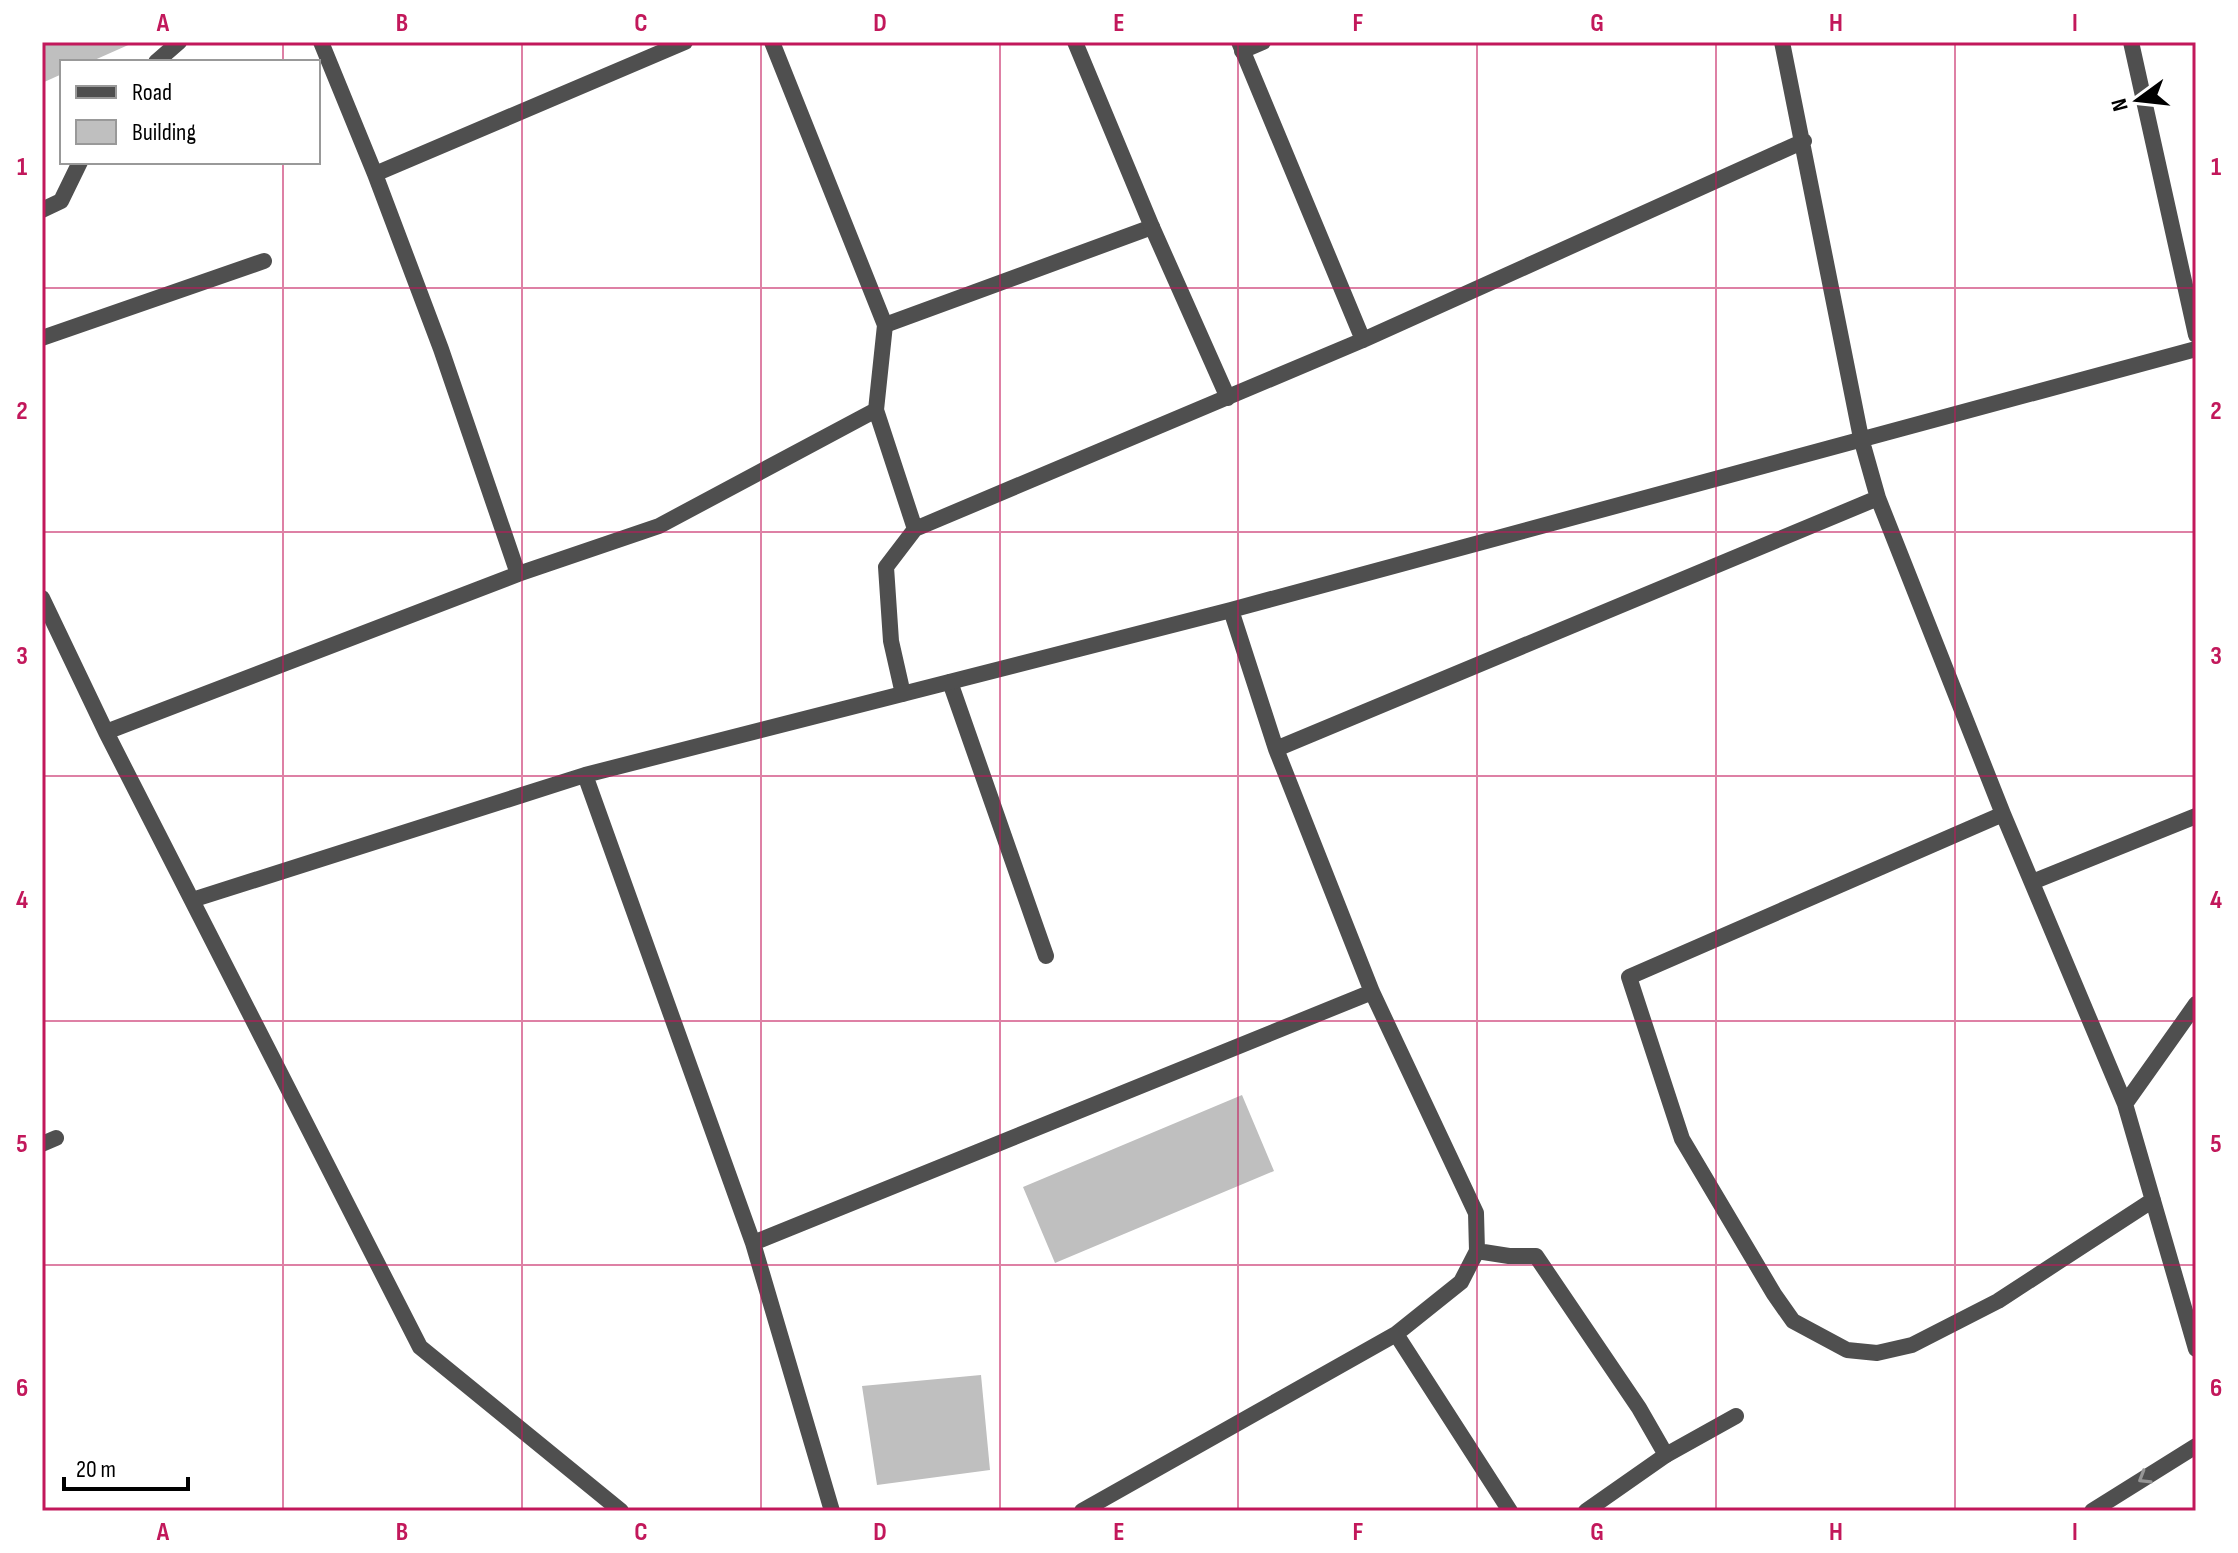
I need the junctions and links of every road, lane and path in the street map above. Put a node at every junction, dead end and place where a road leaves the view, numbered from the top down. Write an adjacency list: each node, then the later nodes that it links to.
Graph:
1 (179, 42): 10 (street)
2 (685, 42): 13 (street)
3 (772, 42): 17 (street)
4 (1075, 42): 15 (street)
5 (1263, 42): 9 (street)
6 (1782, 42): 11 (street)
7 (2131, 42): 18 (street)
8 (323, 43): 13 (street)
9 (1241, 46): 20 (street)
10 (158, 60)
11 (1804, 141): 20 (street); 24 (street)
12 (79, 164): 14 (street)
13 (375, 174): 27 (street)
14 (42, 210)
15 (1152, 227): 17 (street); 22 (street)
16 (264, 261): 19 (street)
17 (885, 325): 23 (street)
18 (2196, 335)
19 (42, 338)
20 (1363, 340): 22 (street)
21 (2196, 349): 24 (street)
22 (1228, 398): 26 (street)
23 (876, 410): 26 (street); 27 (street)
24 (1861, 438): 25 (street); 29 (street)
25 (1878, 498): 33 (street); 35 (street)
26 (915, 529): 31 (street)
27 (518, 574): 32 (street)
28 (42, 598): 32 (street)
29 (1231, 610): 30 (street); 33 (street)
30 (950, 682): 31 (street); 39 (street)
31 (903, 694): 34 (street)
32 (106, 732): 38 (street)
33 (1276, 749): 40 (street)
34 (585, 775): 38 (street); 44 (street)
35 (2003, 814): 37 (street); 43 (street)
36 (2196, 816): 37 (street)
37 (2032, 882): 42 (street)
38 (192, 900): 52 (street)
39 (1046, 956)
40 (1372, 992): 44 (street); 45 (street)
41 (2196, 1004): 42 (street)
42 (2125, 1104): 43 (street)
43 (2153, 1200): 47 (street)
44 (753, 1243): 53 (street)
45 (1477, 1251): 46 (street); 50 (street)
46 (1396, 1334): 51 (street); 54 (street)
47 (2196, 1349)
48 (1736, 1416): 50 (street)
49 (2196, 1446): 56 (street, one-way to 56)
50 (1666, 1455): 55 (street)
51 (1089, 1509)
52 (621, 1511)
53 (832, 1511)
54 (1510, 1511)
55 (1586, 1511)
56 (2092, 1511)

